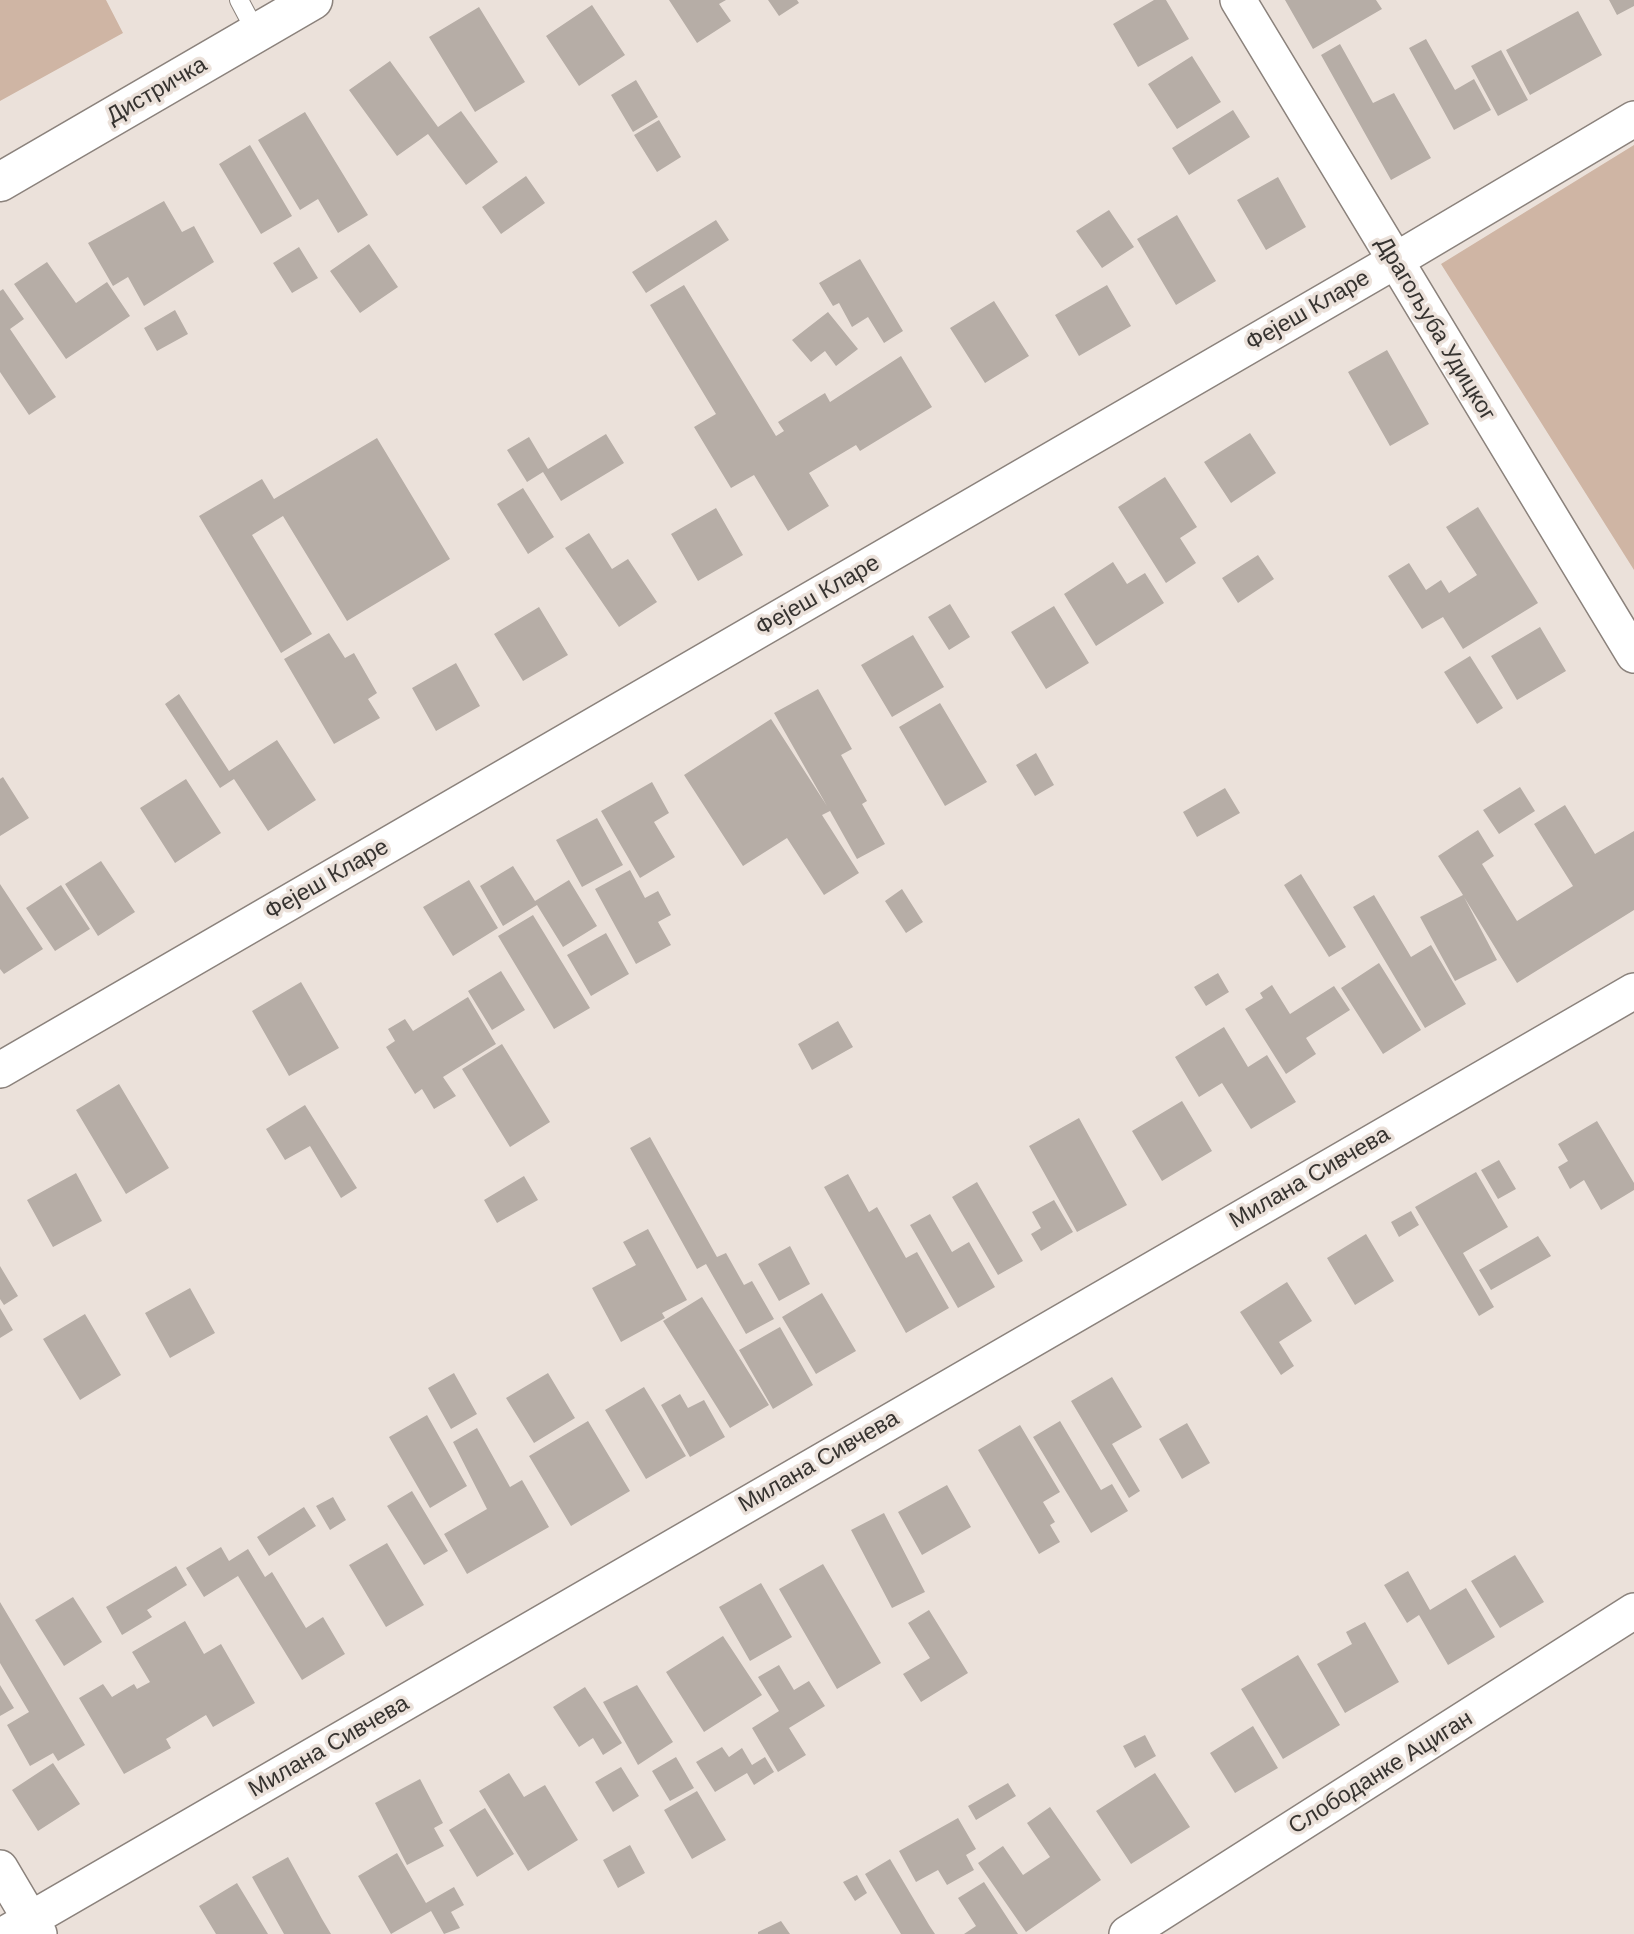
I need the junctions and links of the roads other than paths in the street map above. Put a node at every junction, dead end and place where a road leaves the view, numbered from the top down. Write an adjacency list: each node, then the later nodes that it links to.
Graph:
1 (239, 0): 4 (lane)
2 (313, 0): 4 (main road, Дистричка)
3 (1238, 0): 7 (street, Драгољуба Удицког)
4 (257, 34): 6 (main road, Дистричка)
5 (1634, 119): 7 (street, Фејеш Кларе)
6 (0, 182)
7 (1394, 262): 8 (street, Драгољуба Удицког); 10 (street, Фејеш Кларе)
8 (1634, 655)
9 (1634, 990): 13 (street, Милана Сивчева)
10 (0, 1070)
11 (1634, 1611): 14 (street, Слободанке Ациган)
12 (0, 1868): 13 (street)
13 (24, 1929)
14 (1128, 1934)

